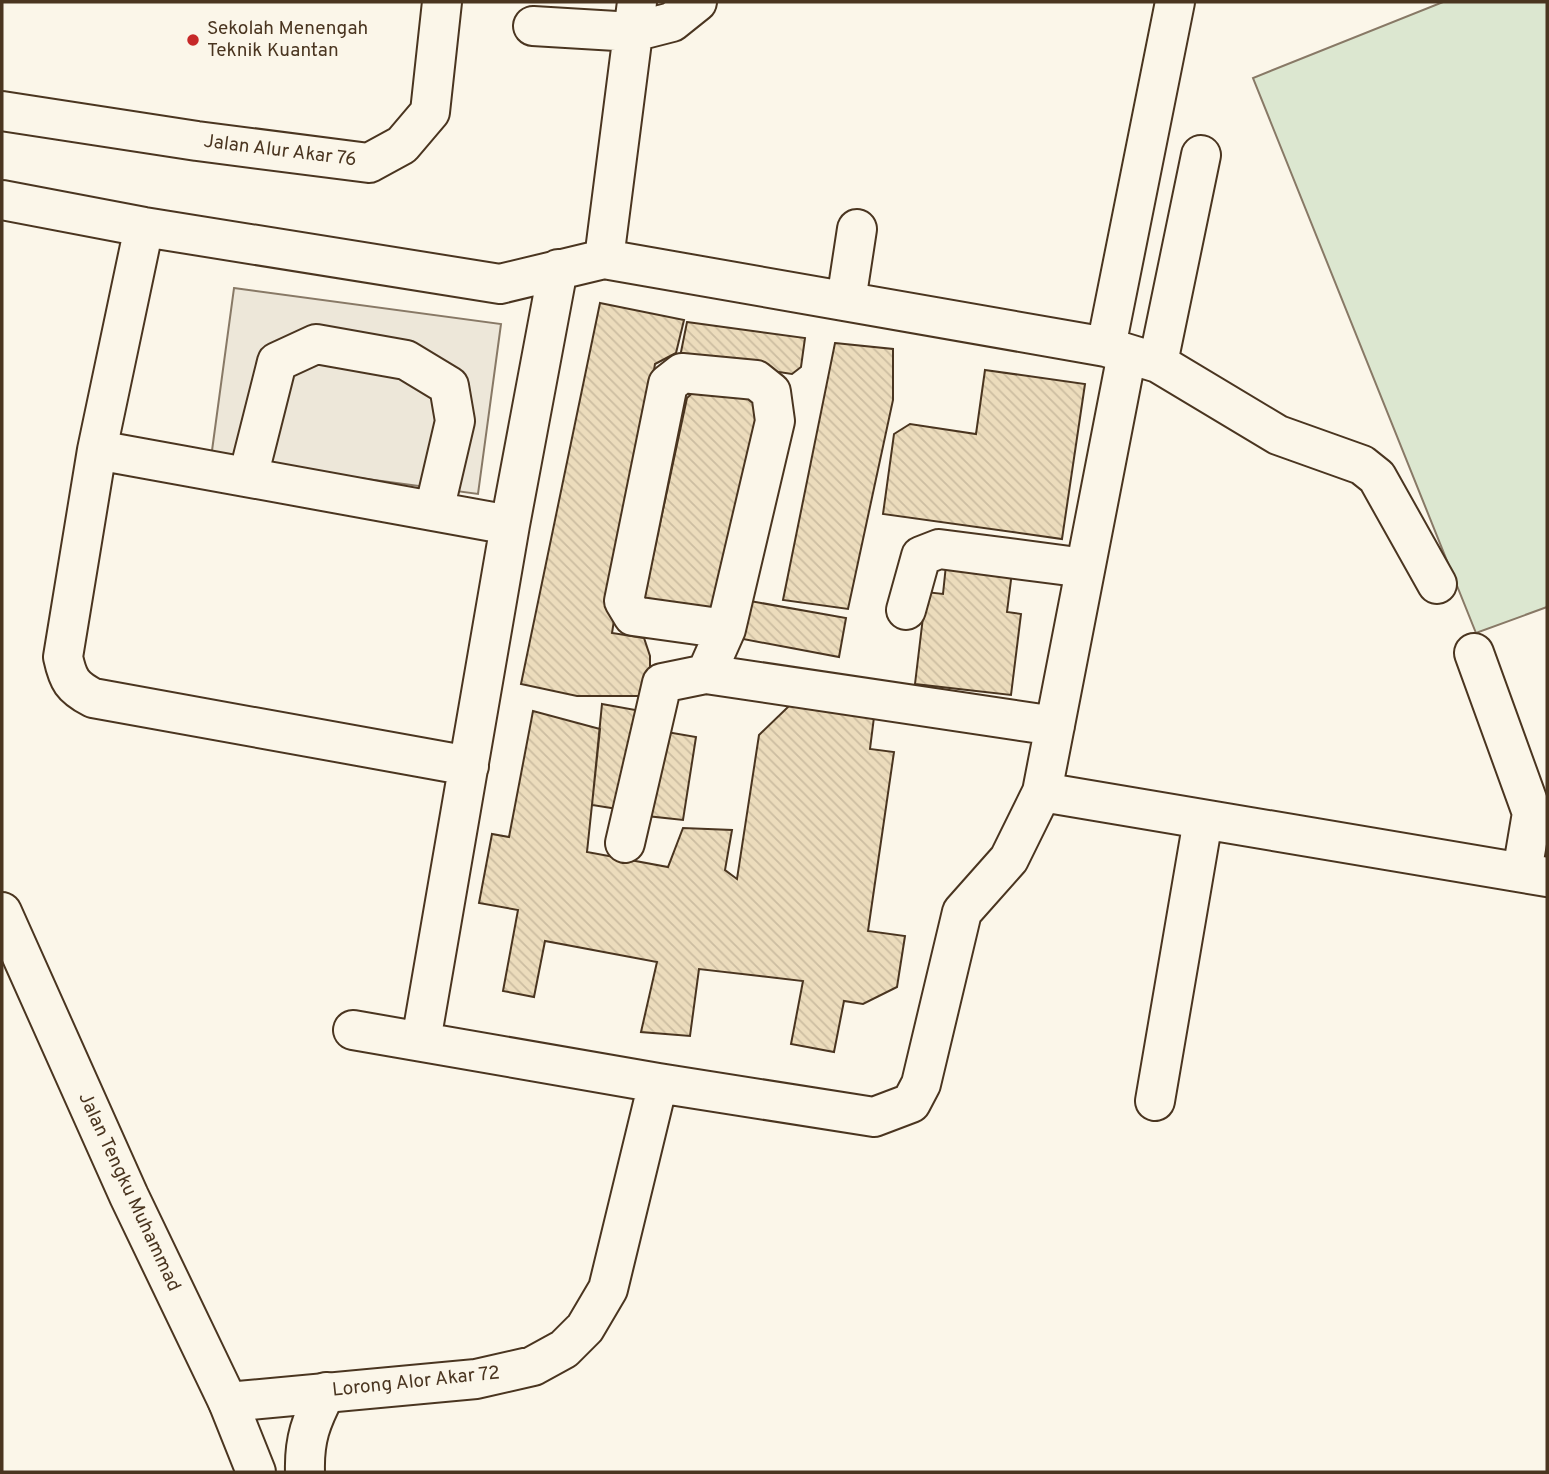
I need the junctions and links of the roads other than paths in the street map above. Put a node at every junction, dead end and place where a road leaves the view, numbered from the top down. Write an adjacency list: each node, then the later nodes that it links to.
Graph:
1 (442, 2): 6 (street, Jalan Alur Akar 76)
2 (696, 2): 4 (street)
3 (1175, 2): 14 (street)
4 (635, 17): 5 (street); 11 (street)
5 (533, 26)
6 (2, 111)
7 (1201, 155): 14 (street)
8 (2, 200): 9 (street)
9 (144, 228): 12 (street); 15 (street)
10 (857, 229): 13 (street)
11 (604, 259): 12 (street); 13 (street)
12 (558, 270): 18 (street)
13 (846, 301): 14 (street)
14 (1131, 354): 19 (street); 20 (street)
15 (97, 450): 16 (street); 26 (street)
16 (248, 477): 17 (street); 17 (street)
17 (435, 511): 18 (street)
18 (510, 525): 26 (street)
19 (1085, 568): 21 (street); 25 (street)
20 (1437, 584)
21 (906, 610)
22 (726, 629): 22 (street); 24 (street)
23 (1474, 653): 30 (street)
24 (706, 674): 25 (street); 29 (street)
25 (1055, 726): 27 (street)
26 (470, 765): 33 (street)
27 (1042, 792): 28 (street); 34 (street)
28 (1203, 820): 30 (street); 35 (street)
29 (625, 843)
30 (1535, 875)
31 (2, 912): 37 (street, Jalan Tengku Muhammad)
32 (353, 1030): 33 (street)
33 (421, 1041): 34 (street)
34 (658, 1083): 36 (street, Lorong Alor Akar 72)
35 (1155, 1101)
36 (326, 1392): 37 (street, Lorong Alor Akar 72); 39 (street)
37 (228, 1402): 38 (street, Jalan Tengku Muhammad)
38 (256, 1472)
39 (305, 1472)

